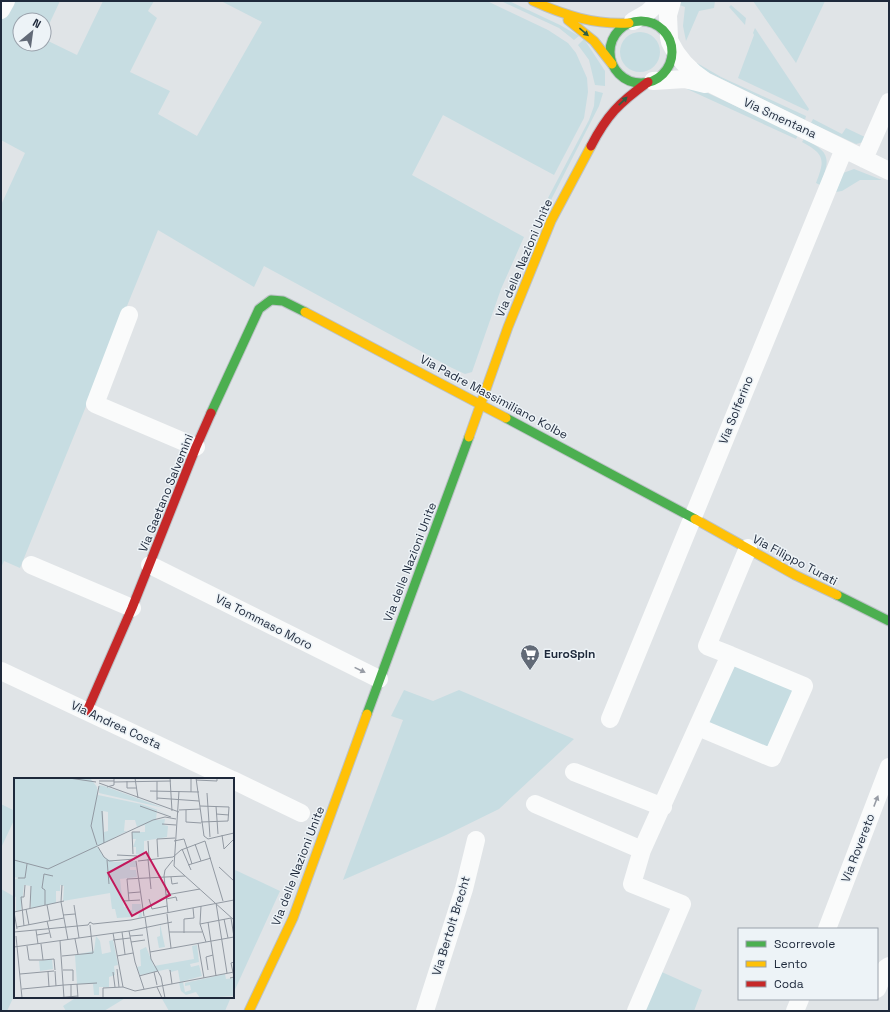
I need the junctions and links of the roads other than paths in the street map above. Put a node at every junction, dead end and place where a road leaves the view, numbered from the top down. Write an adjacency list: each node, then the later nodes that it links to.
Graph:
1 (6, 1): 5 (street)
2 (533, 1): 6 (street)
3 (660, 1): 7 (street)
4 (672, 1): 8 (street)
5 (1, 10)
6 (552, 10): 7 (street); 9 (street, one-way to 9)
7 (631, 22): 8 (street); 9 (street)
8 (669, 40): 10 (street); 12 (street, Via Smentana)
9 (613, 66): 10 (street); 11 (street)
10 (650, 81): 12 (street, Via Smentana); 15 (street, one-way to 10)
11 (612, 82)
12 (715, 87): 16 (street, Via Smentana)
13 (889, 102): 17 (street)
14 (608, 104): 15 (street)
15 (602, 125): 21 (street, Via delle Nazioni Unite)
16 (844, 149): 17 (street); 23 (street, Via Solferino)
17 (864, 159): 18 (street)
18 (889, 171)
19 (283, 301): 21 (street, Via Padre Massimiliano Kolbe); 22 (street, Via Gaetano Salvemini)
20 (129, 315): 22 (street)
21 (482, 404): 23 (street, Via Padre Massimiliano Kolbe); 31 (street, Via delle Nazioni Unite)
22 (196, 447): 26 (street, Via Gaetano Salvemini)
23 (692, 517): 24 (street, Via Filippo Turati); 33 (street, Via Solferino)
24 (748, 548): 28 (street, Via Filippo Turati); 29 (street)
25 (31, 565): 27 (street)
26 (150, 565): 27 (street, Via Gaetano Salvemini); 31 (street, Via Tommaso Moro, one-way to 31)
27 (132, 608): 32 (street, Via Gaetano Salvemini)
28 (889, 621)
29 (730, 655): 34 (street); 34 (street)
30 (1, 671): 32 (street, Via Andrea Costa)
31 (379, 679): 48 (street, Via delle Nazioni Unite)
32 (87, 712): 37 (street, Via Andrea Costa)
33 (610, 719)
34 (698, 727): 40 (street)
35 (889, 767): 44 (street, Via Rovereto, one-way to 35)
36 (574, 772): 40 (street)
37 (228, 778)
38 (234, 780): 41 (street)
39 (535, 804): 43 (street)
40 (663, 807): 43 (street)
41 (301, 812)
42 (476, 840): 49 (street, Via Bertolt Brecht)
43 (642, 850): 50 (street)
44 (827, 928)
45 (889, 966): 46 (street)
46 (878, 987)
47 (800, 1000): 51 (street)
48 (249, 1011)
49 (425, 1011)
50 (636, 1011)
51 (795, 1011)

